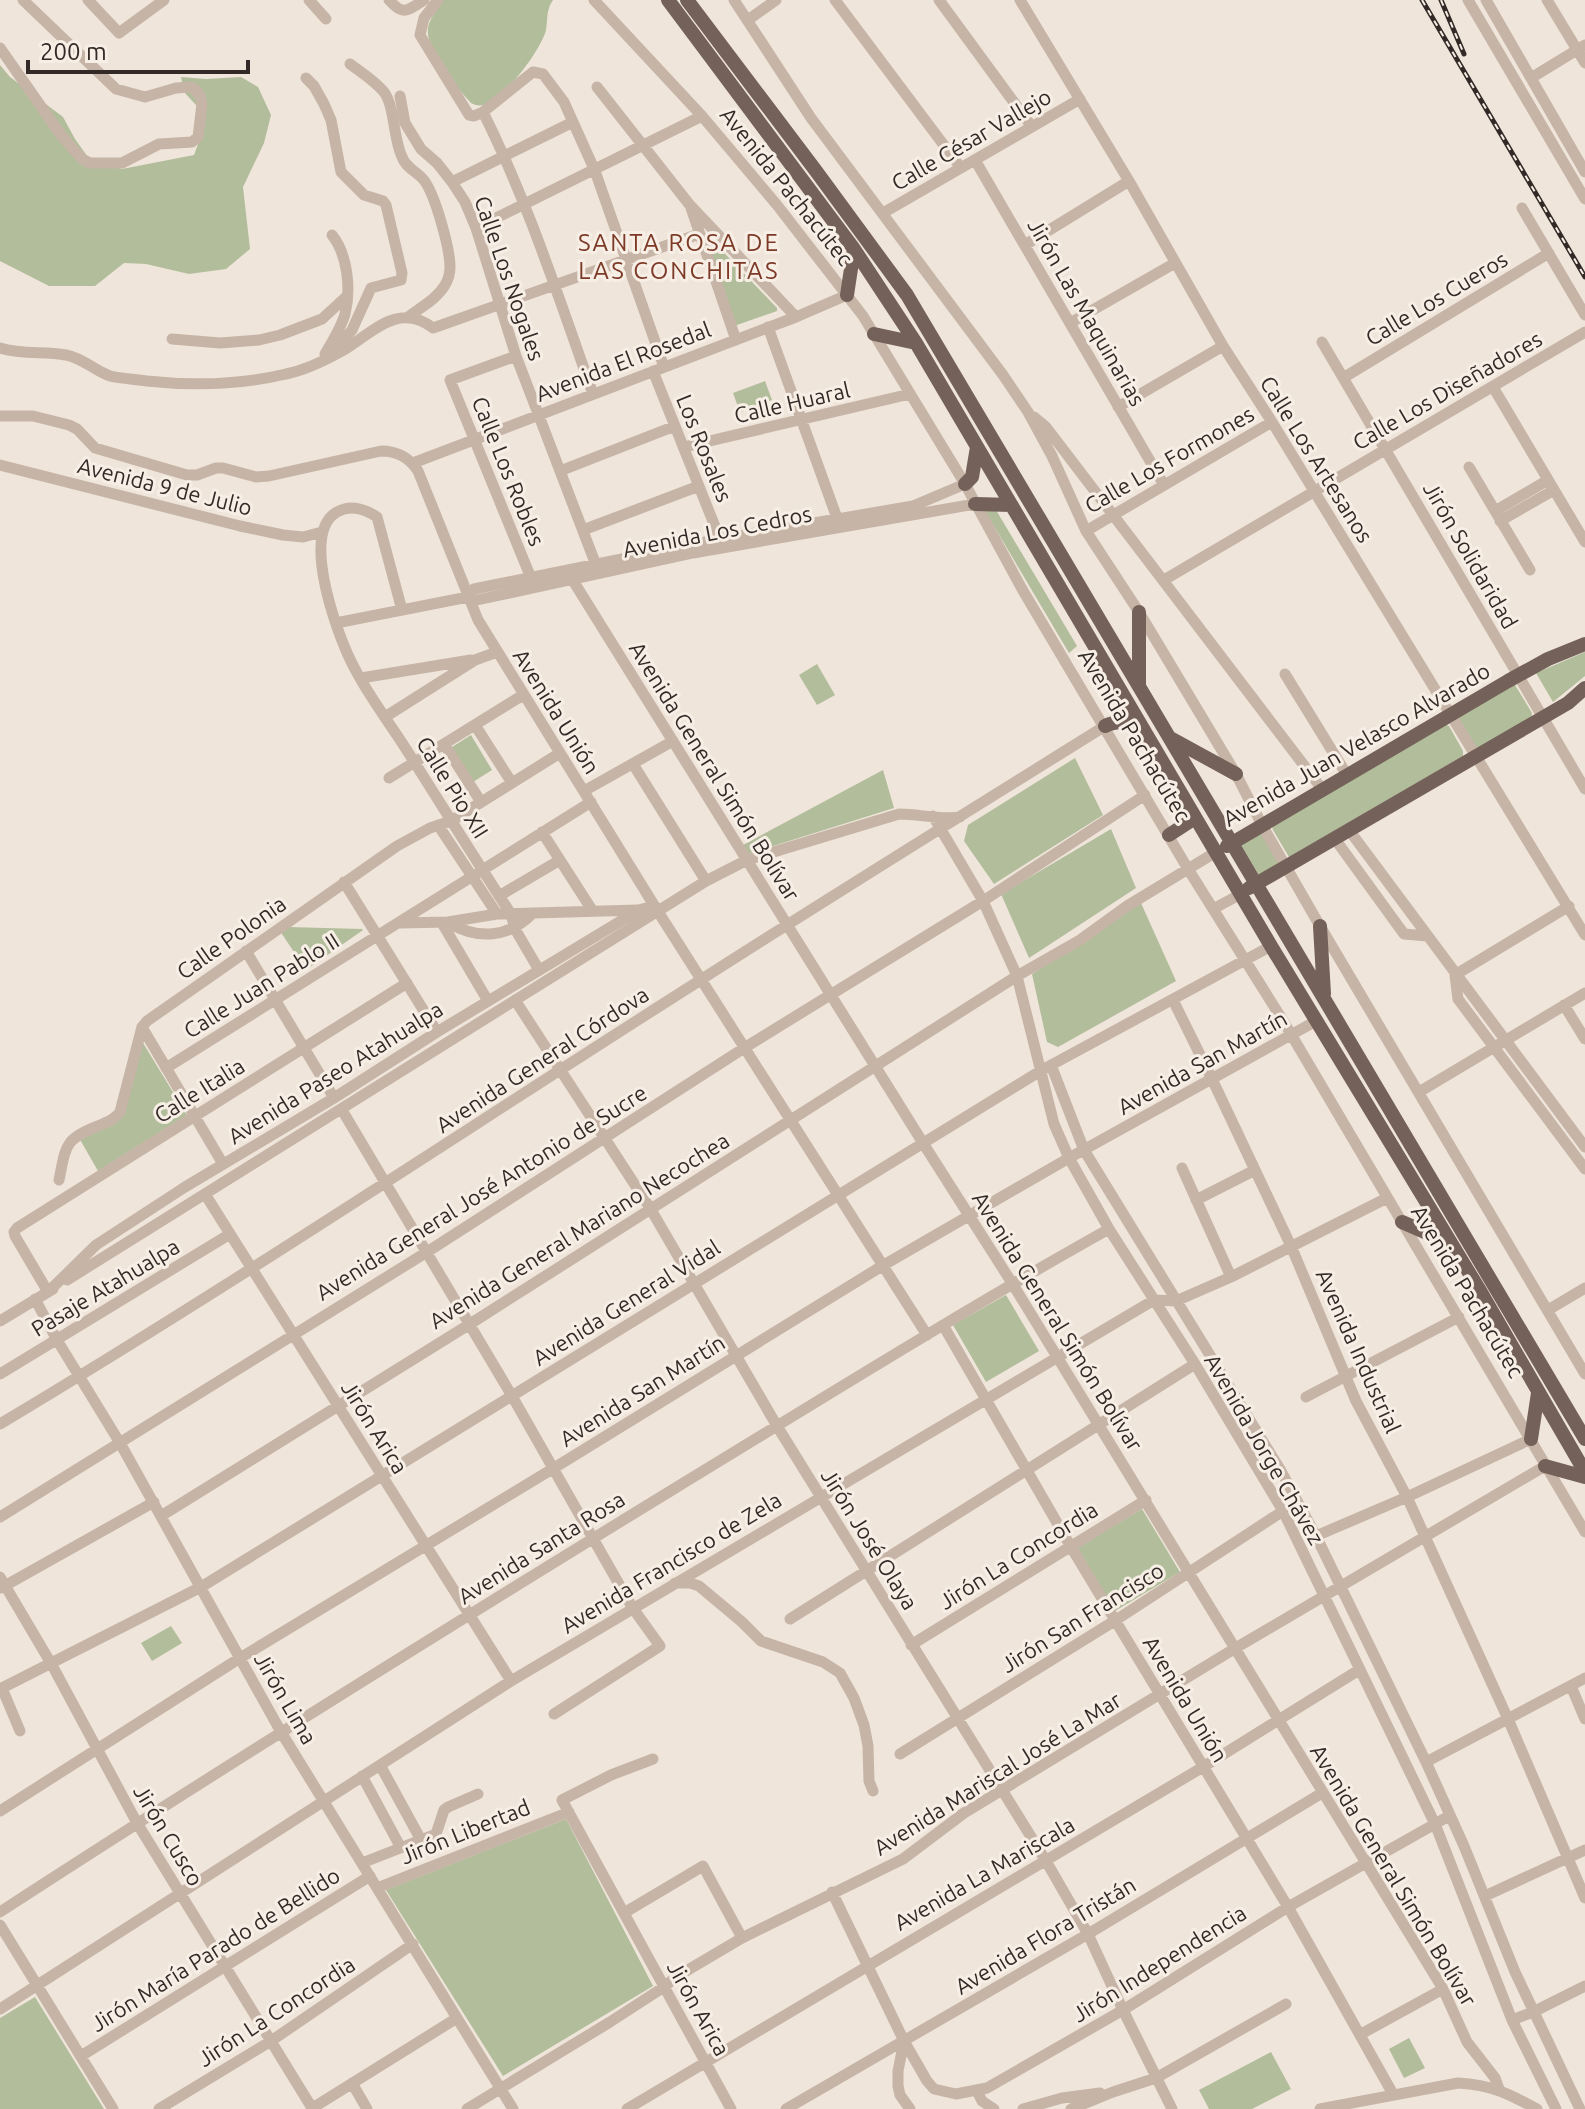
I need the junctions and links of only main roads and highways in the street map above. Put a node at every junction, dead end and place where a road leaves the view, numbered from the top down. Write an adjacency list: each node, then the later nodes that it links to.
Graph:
1 (668, 0): 4 (main road, Avenida Pachacútec)
2 (687, 0): 3 (main road, Avenida Pachacútec)
3 (783, 127): 4 (main road); 9 (main road, Avenida Pachacútec)
4 (770, 136): 5 (main road, Avenida Pachacútec)
5 (854, 249): 6 (main road); 8 (main road, Avenida Pachacútec)
6 (847, 295)
7 (874, 334): 8 (main road)
8 (916, 343): 10 (main road, Avenida Pachacútec)
9 (975, 409): 10 (main road); 17 (main road, Avenida Pachacútec)
10 (960, 418): 11 (main road, Avenida Pachacútec)
11 (977, 447): 12 (main road); 14 (main road, Avenida Pachacútec)
12 (965, 484)
13 (975, 504): 14 (main road)
14 (1011, 505): 20 (main road, Avenida Pachacútec)
15 (1139, 612): 17 (main road)
16 (1585, 644): 25 (main road, Avenida Juan Velasco Alvarado)
17 (1139, 686): 21 (main road, Avenida Pachacútec)
18 (1585, 690): 27 (main road)
19 (1105, 726): 20 (main road)
20 (1144, 730): 23 (main road, Avenida Pachacútec)
21 (1168, 737): 22 (main road); 25 (main road, Avenida Pachacútec)
22 (1236, 774)
23 (1192, 812): 24 (main road); 26 (main road, Avenida Pachacútec)
24 (1169, 835)
25 (1232, 843): 26 (main road, Avenida Juan Velasco Alvarado); 27 (main road, Avenida Pachacútec)
26 (1216, 852): 28 (main road, Avenida Pachacútec)
27 (1256, 884): 28 (main road); 30 (main road, Avenida Pachacútec)
28 (1241, 894): 32 (main road, Avenida Pachacútec)
29 (1320, 926): 30 (main road)
30 (1324, 999): 33 (main road, Avenida Pachacútec)
31 (1402, 1222): 32 (main road)
32 (1451, 1244): 34 (main road, Avenida Pachacútec)
33 (1484, 1268): 34 (main road); 35 (main road, Avenida Pachacútec)
34 (1470, 1276): 36 (main road, Avenida Pachacútec)
35 (1545, 1370): 36 (main road); 39 (main road, Avenida Pachacútec)
36 (1531, 1379): 37 (main road, Avenida Pachacútec)
37 (1538, 1393): 38 (main road); 41 (main road, Avenida Pachacútec)
38 (1531, 1439)
39 (1585, 1439)
40 (1545, 1466): 41 (main road)
41 (1585, 1474)

